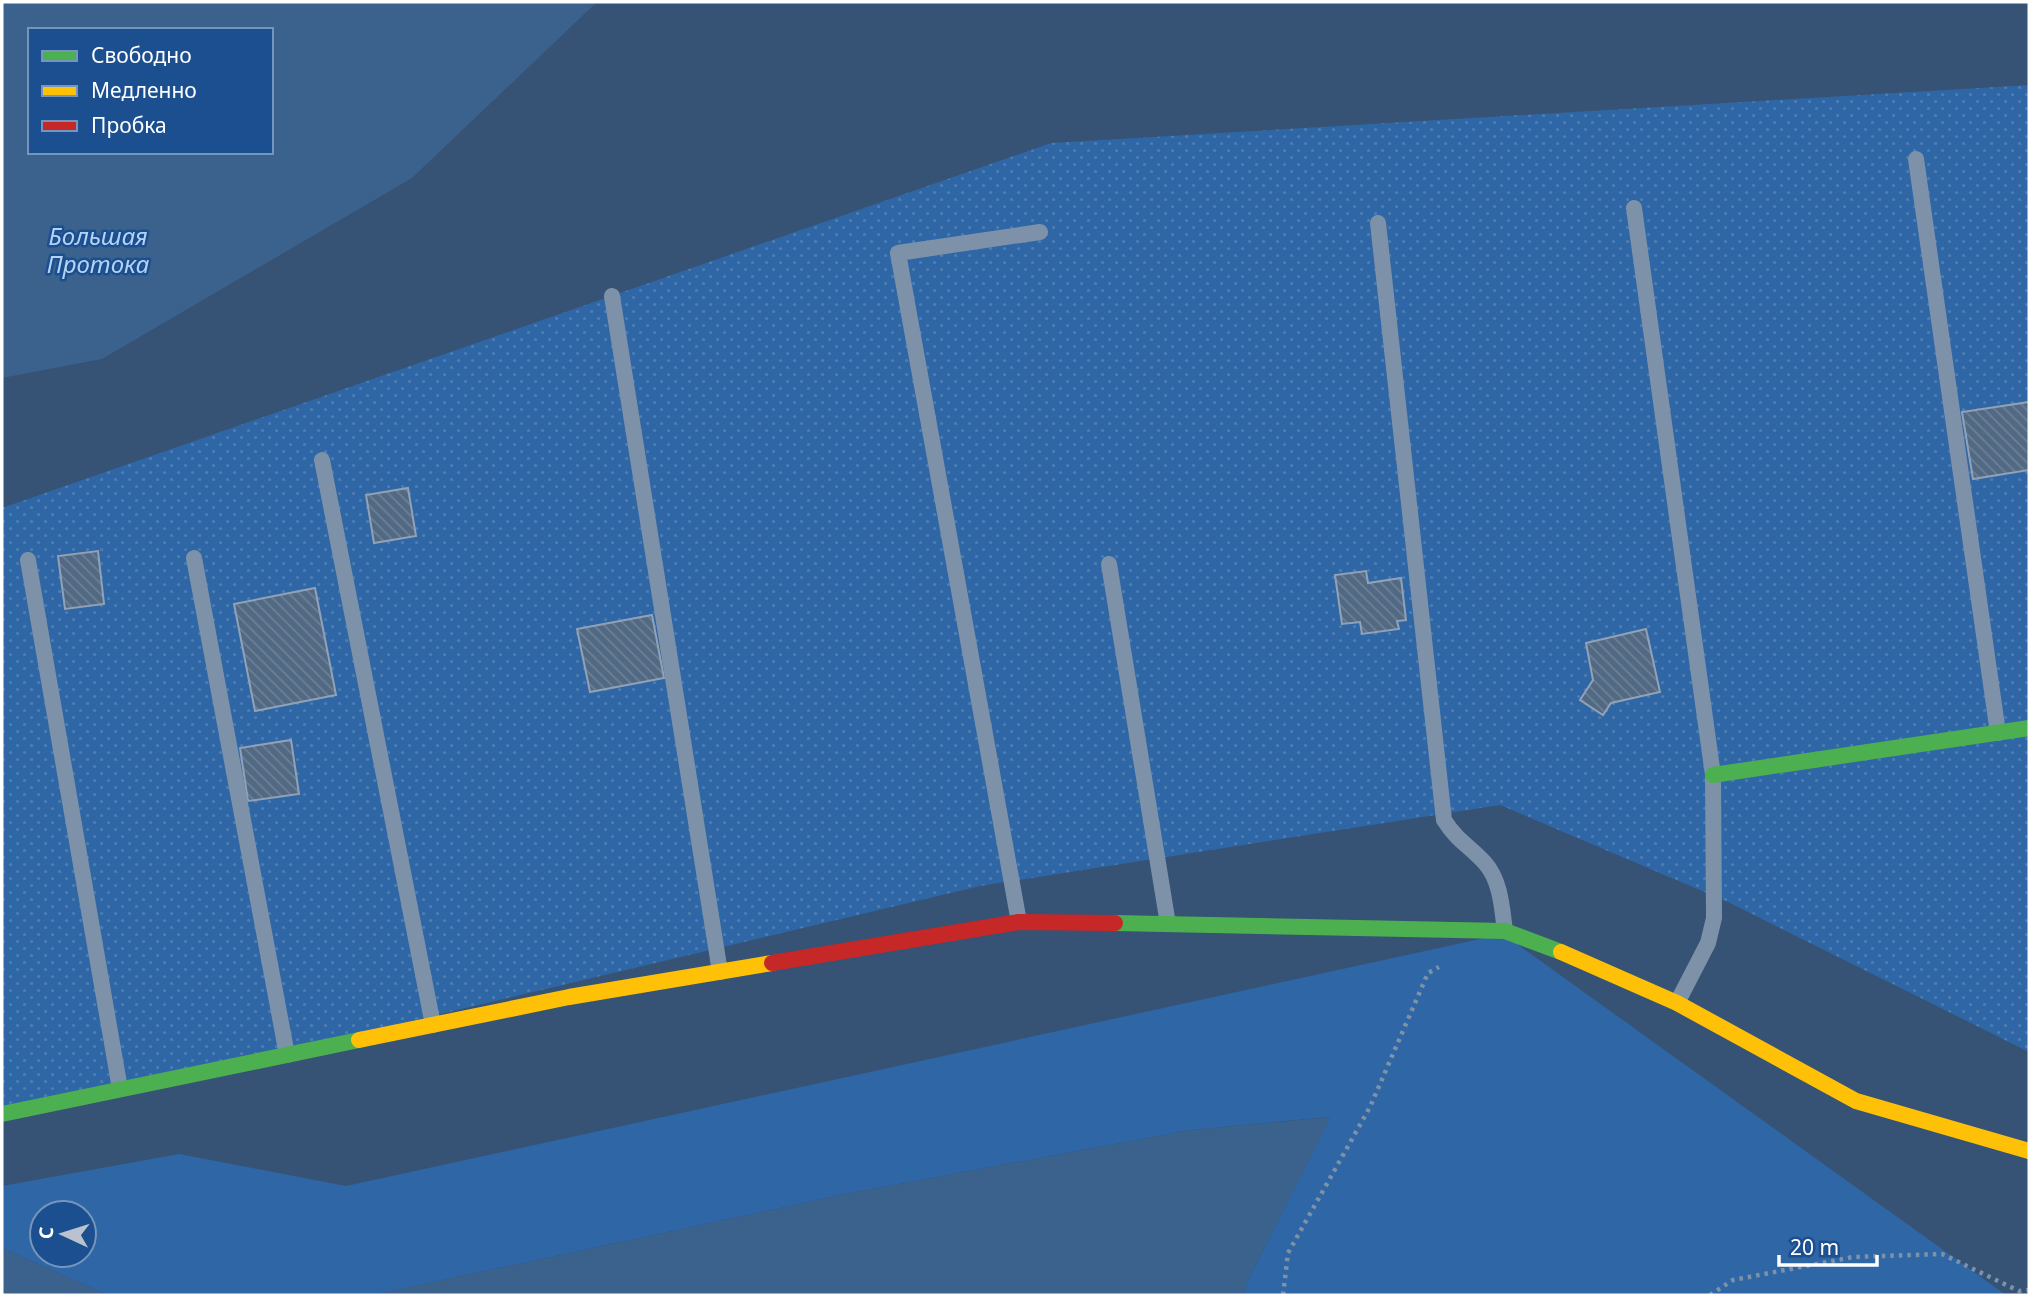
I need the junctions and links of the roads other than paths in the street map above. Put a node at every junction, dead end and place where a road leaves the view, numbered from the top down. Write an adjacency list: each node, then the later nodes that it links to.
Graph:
1 (1916, 159): 11 (lane)
2 (1634, 208): 12 (lane)
3 (1378, 223): 15 (lane)
4 (1040, 232): 13 (lane)
5 (612, 296): 16 (lane)
6 (322, 460): 18 (lane)
7 (194, 558): 19 (lane)
8 (28, 560): 20 (lane)
9 (1109, 564): 14 (lane)
10 (2029, 728): 11 (street)
11 (1998, 733): 12 (street)
12 (1713, 775): 17 (lane)
13 (1020, 922): 14 (street); 16 (street)
14 (1168, 924): 15 (street)
15 (1504, 931): 17 (street)
16 (720, 972): 18 (street)
17 (1677, 1003): 22 (street)
18 (433, 1025): 19 (street)
19 (287, 1055): 20 (street)
20 (120, 1089): 21 (street)
21 (2, 1114)
22 (2029, 1151)

